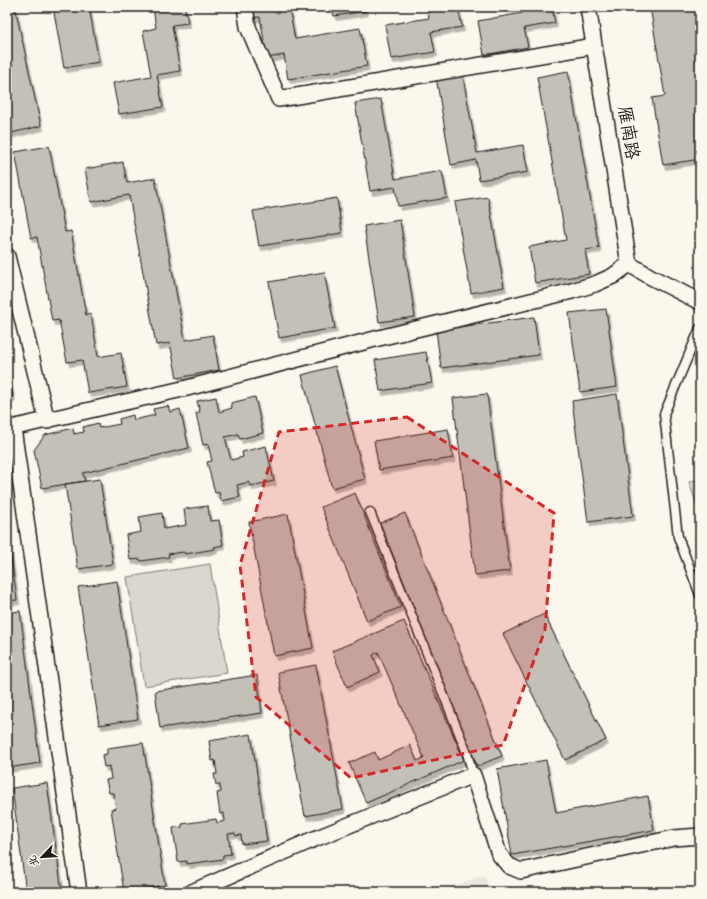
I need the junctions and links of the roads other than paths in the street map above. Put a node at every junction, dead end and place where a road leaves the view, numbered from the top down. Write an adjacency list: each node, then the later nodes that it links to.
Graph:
1 (245, 7): 3 (street)
2 (588, 7): 3 (street, 雁南路)
3 (594, 46): 5 (street, 雁南路)
4 (7, 256): 8 (street)
5 (629, 264): 6 (street); 8 (street)
6 (700, 302)
7 (700, 328): 11 (lane)
8 (47, 421): 9 (street)
9 (10, 428): 14 (street)
10 (370, 512): 12 (lane)
11 (700, 595)
12 (473, 775): 13 (street); 15 (street)
13 (700, 836)
14 (79, 892)
15 (192, 892)

